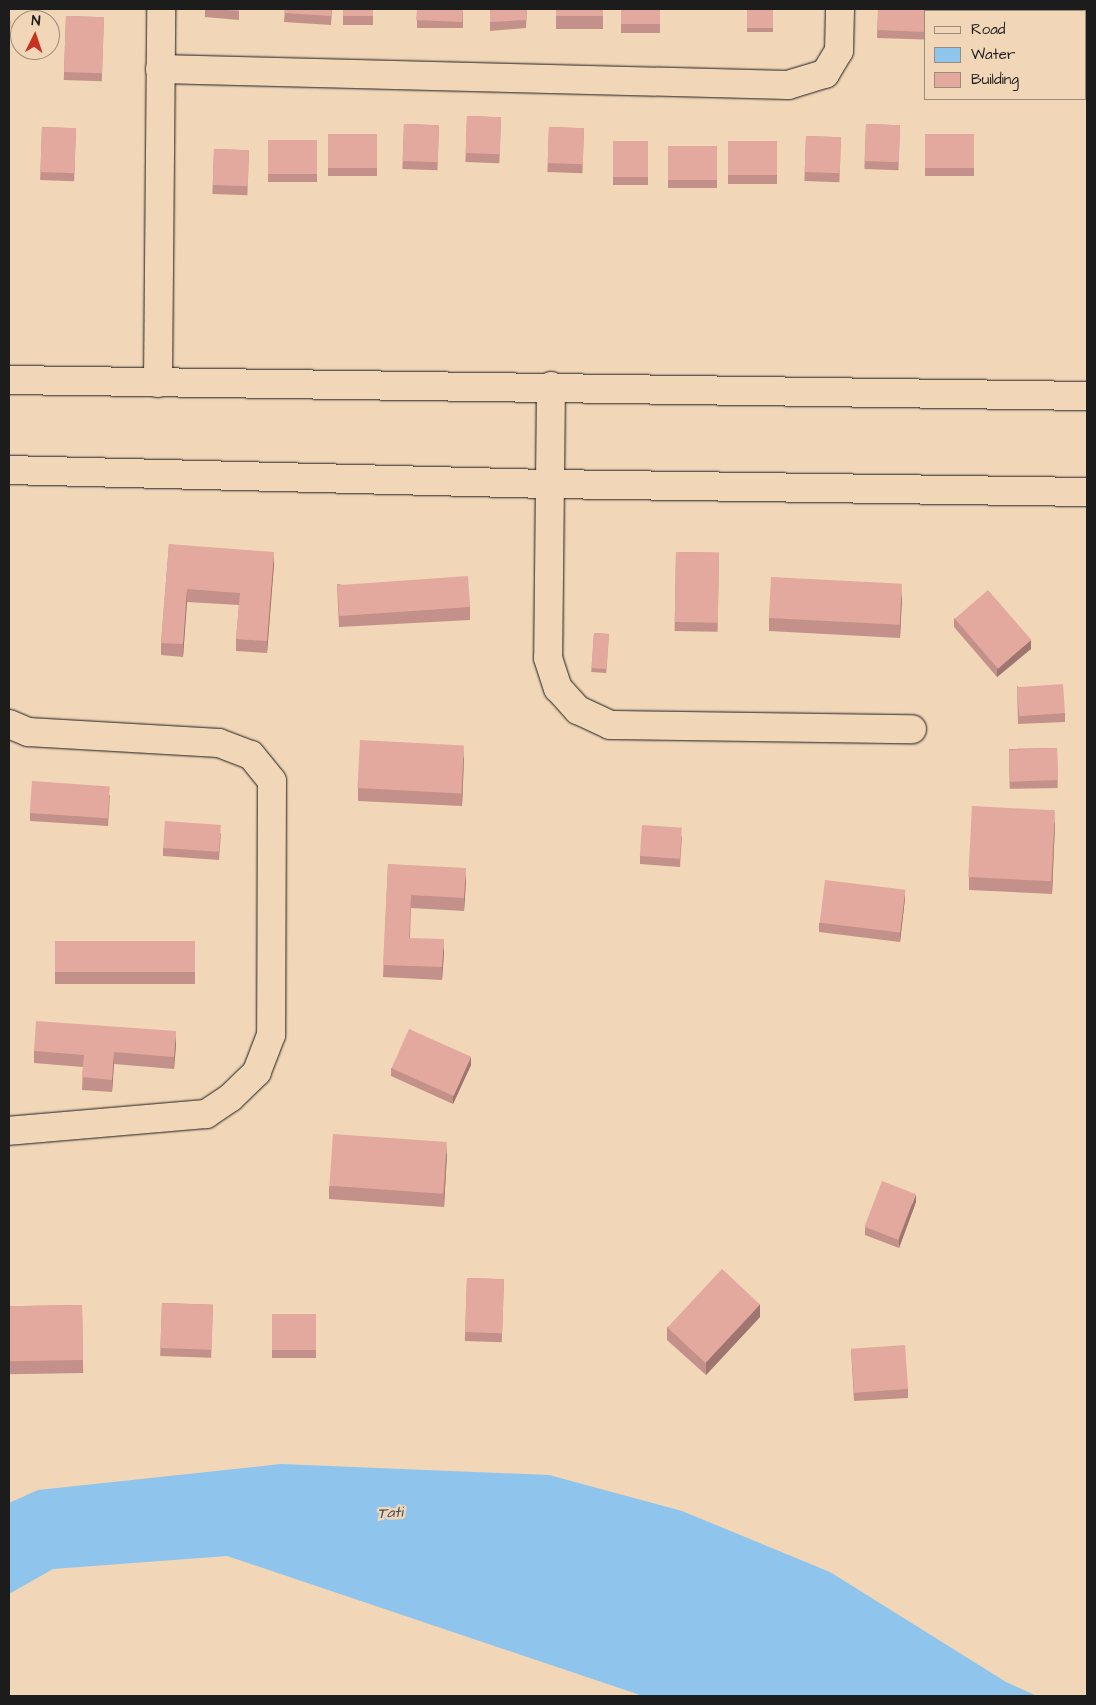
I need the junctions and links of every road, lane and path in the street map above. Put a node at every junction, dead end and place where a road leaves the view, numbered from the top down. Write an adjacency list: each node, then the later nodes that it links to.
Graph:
1 (161, 9): 3 (street)
2 (840, 9): 3 (street)
3 (160, 69): 5 (street)
4 (9, 380): 5 (street)
5 (158, 382): 6 (street)
6 (551, 386): 7 (street); 9 (street)
7 (1087, 396)
8 (9, 470): 9 (street)
9 (549, 484): 10 (street); 12 (street)
10 (1087, 492)
11 (9, 724): 13 (street)
12 (912, 729)
13 (9, 1131)

